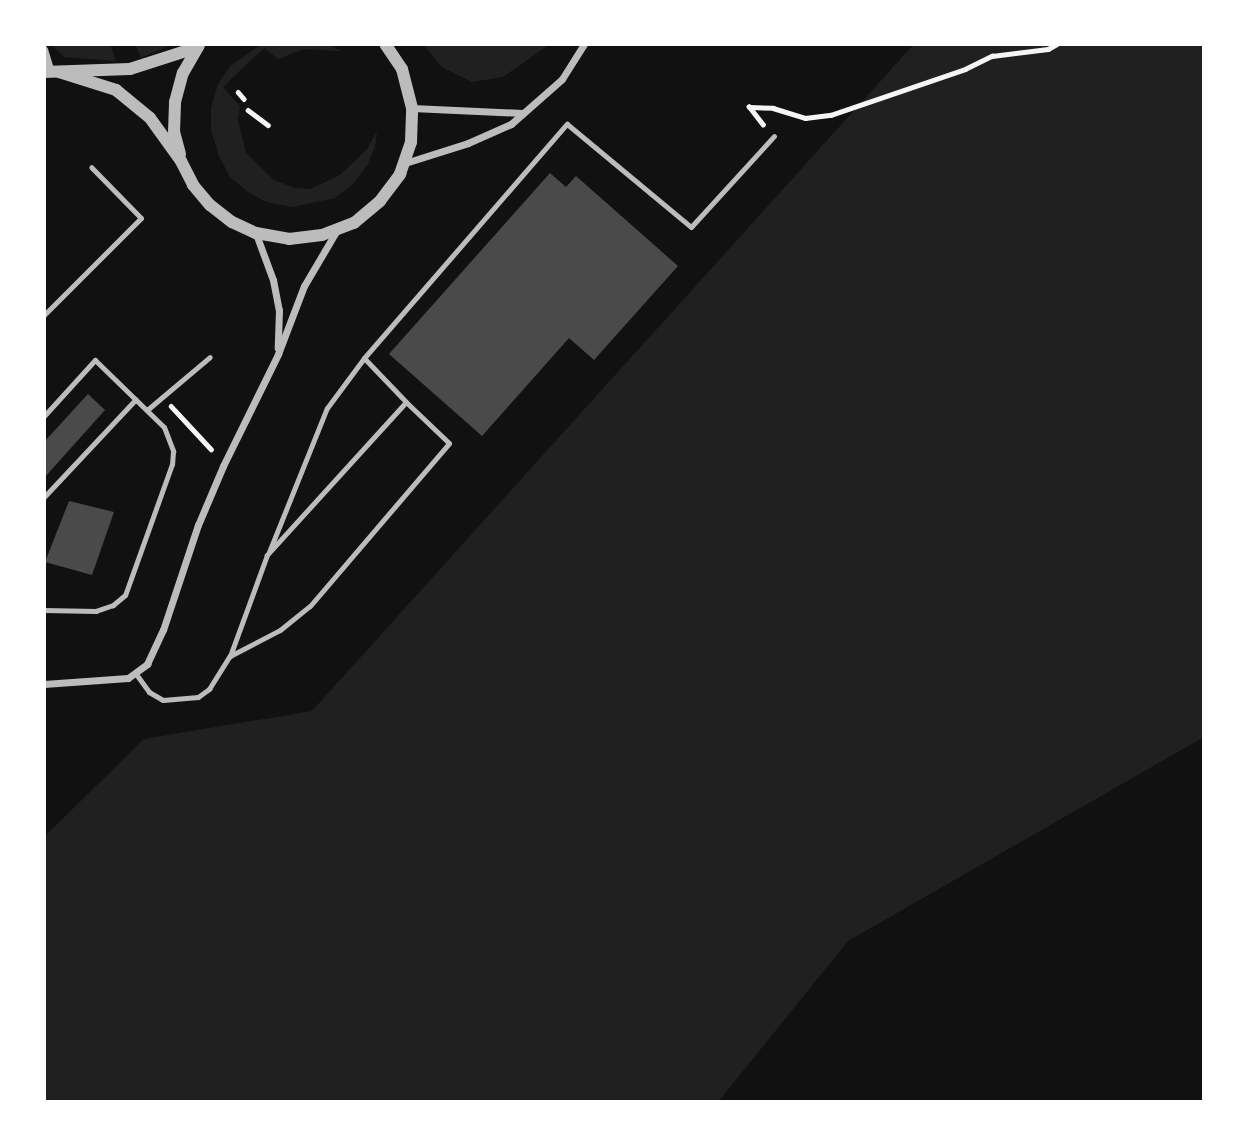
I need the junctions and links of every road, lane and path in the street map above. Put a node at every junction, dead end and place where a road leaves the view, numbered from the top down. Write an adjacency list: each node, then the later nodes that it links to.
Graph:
1 (385, 44): 9 (street)
2 (584, 44): 11 (street)
3 (1057, 44): 13 (path)
4 (199, 45): 6 (street); 14 (street)
5 (44, 49): 6 (street)
6 (51, 72): 14 (street)
7 (237, 92): 8 (path)
8 (244, 99)
9 (412, 108): 11 (street); 15 (street)
10 (248, 110): 12 (path)
11 (523, 113): 15 (street)
12 (268, 125)
13 (774, 136): 22 (lane)
14 (181, 161): 18 (street)
15 (403, 164): 17 (street)
16 (92, 167): 19 (lane)
17 (339, 228): 18 (street); 20 (street)
18 (256, 233): 20 (street)
19 (44, 315)
20 (278, 354): 33 (street)
21 (209, 357): 25 (lane)
22 (364, 358): 24 (lane); 30 (lane)
23 (136, 399): 25 (lane); 27 (lane); 29 (lane)
24 (406, 402): 30 (lane); 32 (lane)
25 (147, 410): 31 (lane)
26 (178, 414): 28 (path)
27 (44, 416)
28 (211, 449)
29 (44, 498)
30 (267, 555): 32 (lane)
31 (44, 610)
32 (230, 656): 33 (lane)
33 (136, 674): 34 (street)
34 (44, 684)

